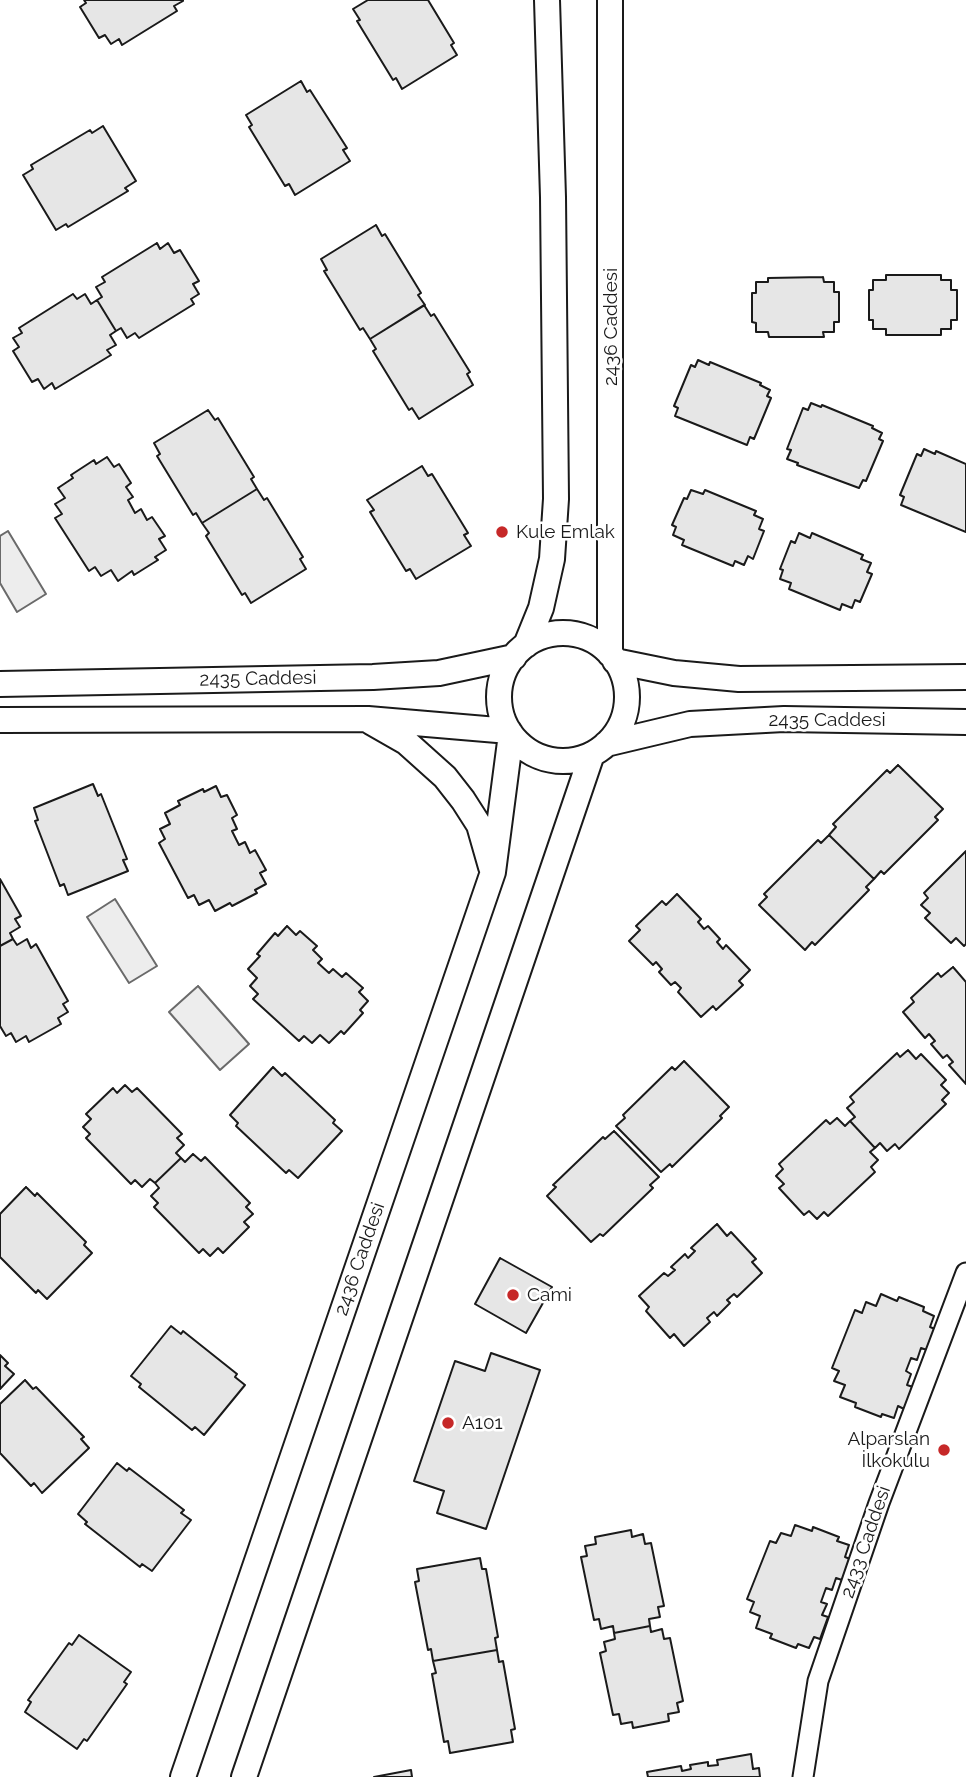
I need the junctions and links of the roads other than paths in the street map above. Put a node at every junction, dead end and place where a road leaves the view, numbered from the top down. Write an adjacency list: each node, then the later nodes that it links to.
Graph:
1 (547, 0): 3 (street)
2 (610, 0): 4 (street, 2436 Caddesi)
3 (520, 651): 4 (street, 2435 Caddesi); 6 (street, 2435 Caddesi); 10 (street)
4 (613, 657): 5 (street, 2435 Caddesi); 11 (street)
5 (966, 677)
6 (0, 684)
7 (368, 719): 8 (street, 2435 Caddesi); 10 (street, 2435 Caddesi); 12 (street)
8 (0, 720)
9 (966, 722): 11 (street, 2435 Caddesi)
10 (510, 733): 11 (street, 2435 Caddesi); 12 (street, 2436 Caddesi)
11 (599, 749): 15 (street)
12 (493, 872): 14 (street, 2436 Caddesi)
13 (966, 1273): 16 (street, 2433 Caddesi)
14 (183, 1777)
15 (244, 1777)
16 (803, 1777)

